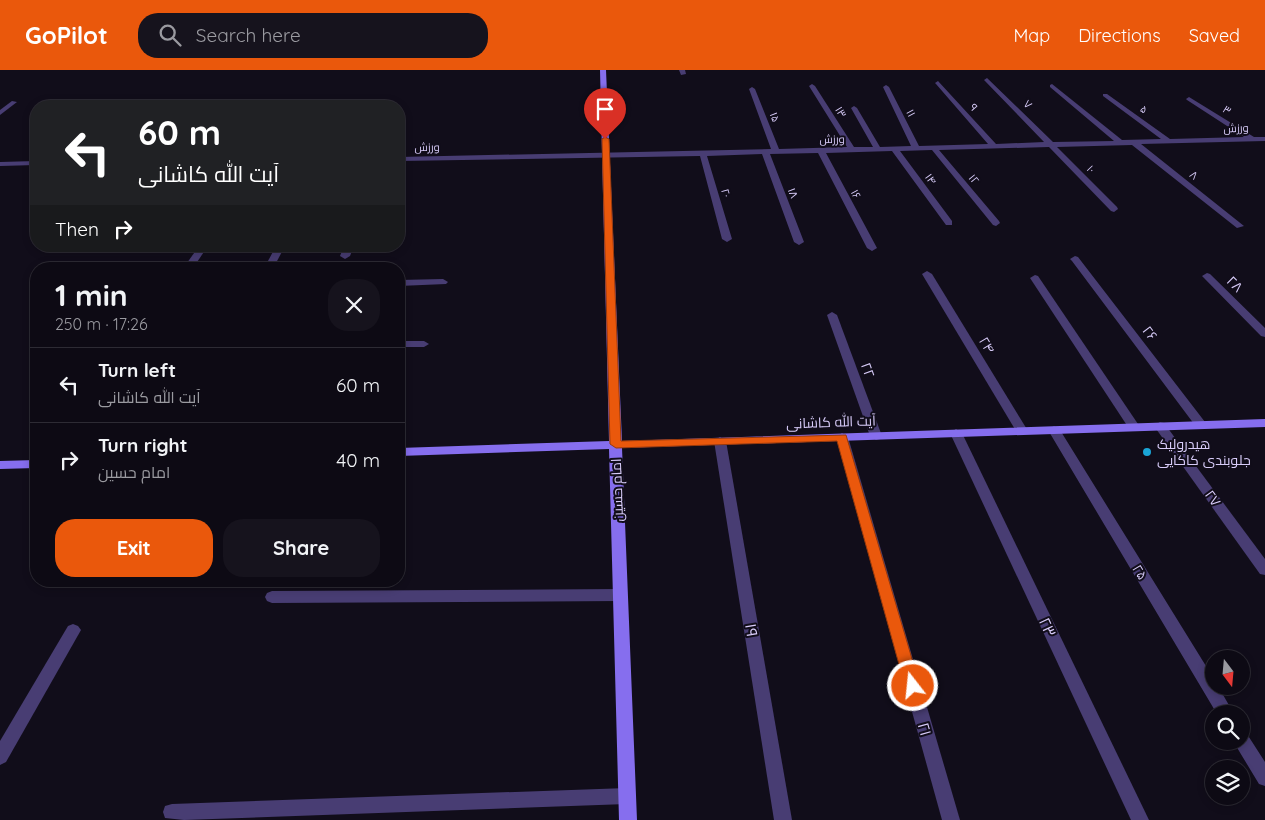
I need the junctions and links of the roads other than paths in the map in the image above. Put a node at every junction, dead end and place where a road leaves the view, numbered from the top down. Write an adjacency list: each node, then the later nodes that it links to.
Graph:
1 (603, 70): 29 (street, امام حسین)
2 (988, 80): 18 (street, ۷)
3 (938, 83): 19 (street, ۹)
4 (812, 86): 24 (street, ۱۳)
5 (1052, 86): 17 (street)
6 (886, 87): 20 (street, ۱۱)
7 (752, 89): 27 (street, ۱۵)
8 (1105, 95): 16 (street, ۵)
9 (1189, 99): 13 (street, ۳)
10 (14, 102): 12 (street)
11 (854, 108): 22 (street)
12 (0, 113)
13 (1252, 139): 14 (street, ورزش); 16 (street, ورزش)
14 (1264, 140)
15 (1133, 142): 16 (street, ورزش); 17 (street, ورزش); 36 (street, ۸)
16 (1169, 142)
17 (1120, 143): 18 (street, ورزش)
18 (1052, 145): 19 (street, ورزش); 33 (street, ۱۰)
19 (994, 146): 21 (street, ورزش)
20 (916, 148): 21 (street, ورزش); 23 (street, ورزش)
21 (934, 148): 35 (street, ۱۲)
22 (878, 149): 23 (street, ورزش); 24 (street, ورزش)
23 (895, 149): 34 (street, ۱۴)
24 (852, 150): 25 (street, ورزش)
25 (821, 151): 27 (street, ورزش); 39 (street, ۱۶)
26 (766, 152): 27 (street, ورزش); 28 (street, ورزش); 38 (street, ۱۸)
27 (776, 152)
28 (703, 154): 29 (street, ورزش); 37 (street, ۲۰)
29 (606, 156): 30 (street, ورزش); 64 (street, امام حسین)
30 (405, 159)
31 (30, 163): 32 (street)
32 (0, 164)
33 (1114, 209)
34 (949, 223)
35 (996, 223)
36 (1240, 226)
37 (727, 239)
38 (799, 242)
39 (872, 248)
40 (278, 252): 44 (street)
41 (347, 252): 42 (street)
42 (345, 256)
43 (1075, 259): 55 (street, ۲۶)
44 (273, 261)
45 (927, 274): 59 (street, ۲۴)
46 (1207, 276): 51 (street, ۲۸)
47 (1035, 278): 57 (street)
48 (442, 282): 49 (street)
49 (405, 283)
50 (832, 315): 61 (street, ۲۲)
51 (1265, 334)
52 (405, 344): 53 (street)
53 (424, 344)
54 (1264, 424): 55 (street, آیت الله کاشانی)
55 (1201, 425): 56 (street, آیت الله کاشانی)
56 (1160, 426): 57 (street, آیت الله کاشانی); 68 (street, ۲۷)
57 (1134, 427): 58 (street, آیت الله کاشانی)
58 (1054, 430): 59 (street, آیت الله کاشانی); 72 (street, ۲۵)
59 (1022, 431): 60 (street, آیت الله کاشانی)
60 (956, 433): 61 (street, آیت الله کاشانی); 81 (street, ۲۳)
61 (876, 436): 62 (street, آیت الله کاشانی)
62 (842, 437): 63 (street, آیت الله کاشانی); 80 (street, ۲۱)
63 (720, 441): 64 (street, آیت الله کاشانی); 79 (street, ۱۹)
64 (616, 444): 65 (street, آیت الله کاشانی); 69 (street, امام حسین)
65 (405, 452)
66 (30, 464): 67 (street)
67 (0, 465)
68 (1265, 570)
69 (620, 595): 70 (street); 76 (street, امام حسین)
70 (272, 597)
71 (73, 630): 74 (street)
72 (1221, 705)
73 (1248, 750): 75 (street)
74 (0, 757)
75 (1265, 778)
76 (627, 796): 77 (street); 78 (street, امام حسین)
77 (172, 812)
78 (628, 820)
79 (783, 820)
80 (951, 820)
81 (1140, 820)

